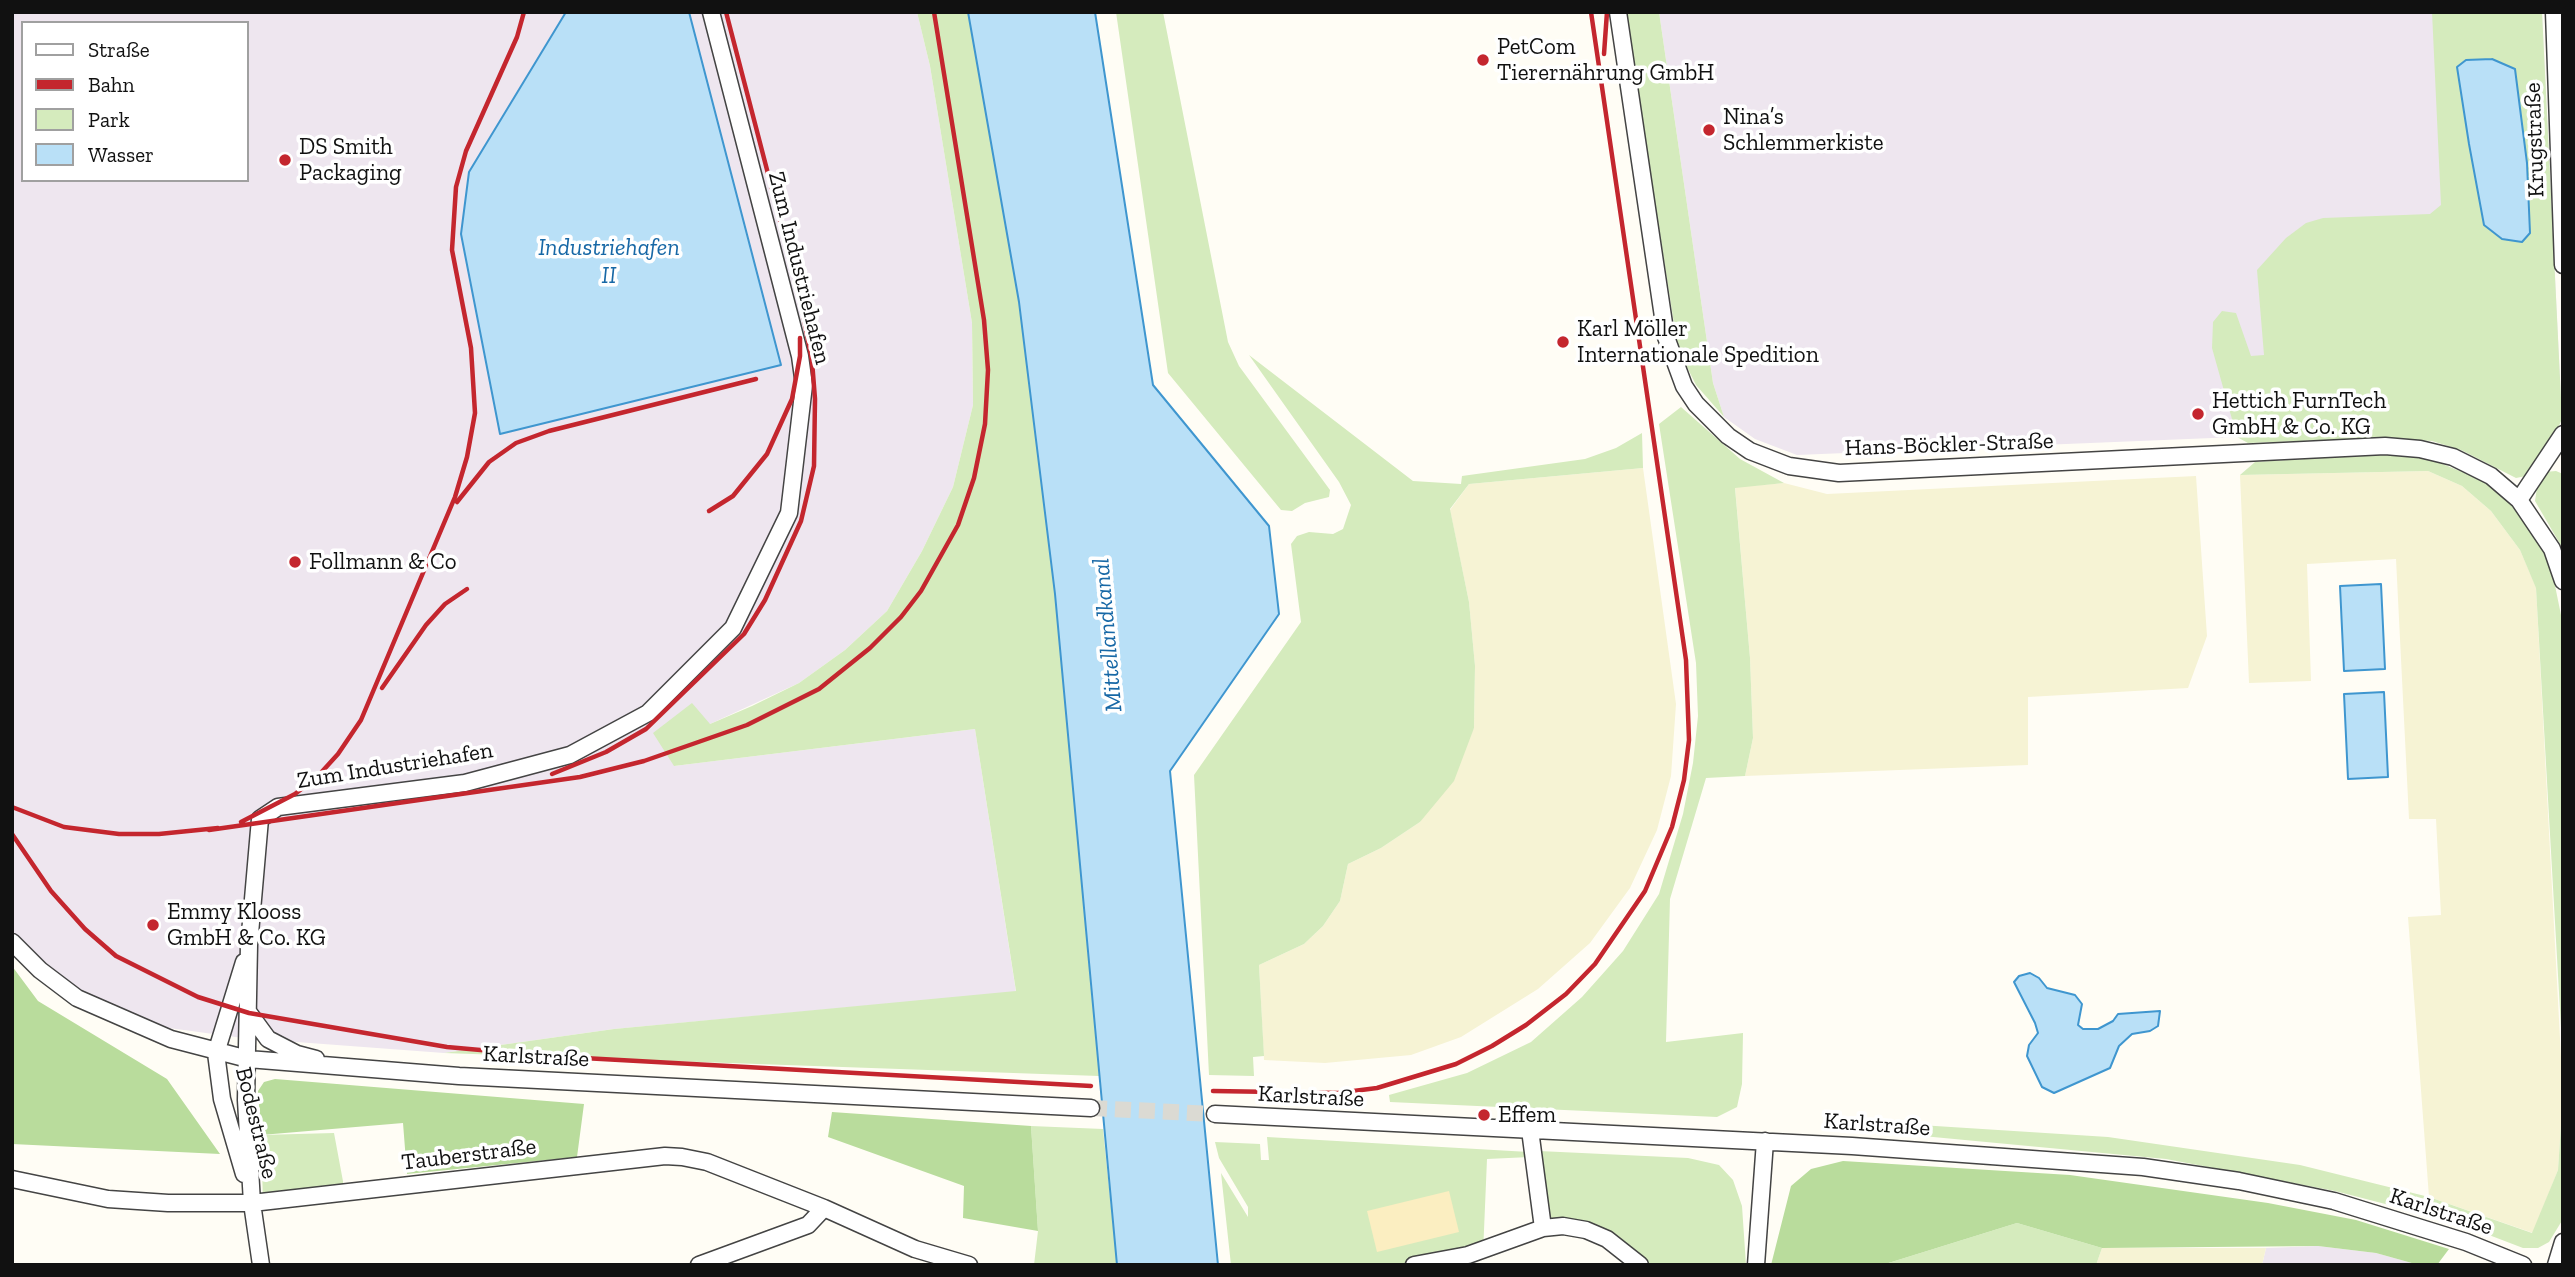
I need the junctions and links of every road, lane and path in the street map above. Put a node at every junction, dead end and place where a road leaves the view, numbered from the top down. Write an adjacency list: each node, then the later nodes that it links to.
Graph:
1 (711, 12): 9 (street, Zum Industriehafen)
2 (1618, 12): 6 (street, Hans-Böckler-Straße)
3 (2554, 12): 4 (street, Krugstraße)
4 (2563, 265)
5 (2563, 434): 6 (street)
6 (2519, 500): 7 (street, Hans-Böckler-Straße)
7 (2563, 582)
8 (12, 942): 11 (street, Karlstraße)
9 (249, 945): 10 (street, Zum Industriehafen); 11 (street, Zum Industriehafen)
10 (248, 1013): 12 (street, Zum Industriehafen); 13 (street)
11 (216, 1053): 12 (street, Karlstraße); 19 (street, Bodestraße)
12 (248, 1059): 13 (street, Karlstraße); 19 (street, Bodestraße)
13 (353, 1069): 14 (street, Karlstraße)
14 (1091, 1108)
15 (1215, 1114): 16 (street, Karlstraße)
16 (1530, 1130): 17 (street, Karlstraße); 21 (street)
17 (1766, 1141): 29 (street); 30 (street, Karlstraße)
18 (12, 1179): 19 (street, Tauberstraße)
19 (253, 1203): 20 (street, Tauberstraße); 24 (street, Bodestraße)
20 (824, 1208): 23 (street, Tauberstraße); 25 (street)
21 (1543, 1228): 27 (street); 28 (street)
22 (2563, 1242): 31 (street)
23 (918, 1257): 26 (street, Tauberstraße)
24 (261, 1265)
25 (699, 1265)
26 (969, 1265)
27 (1414, 1265)
28 (1640, 1265)
29 (1756, 1265)
30 (2524, 1265)
31 (2556, 1265)

